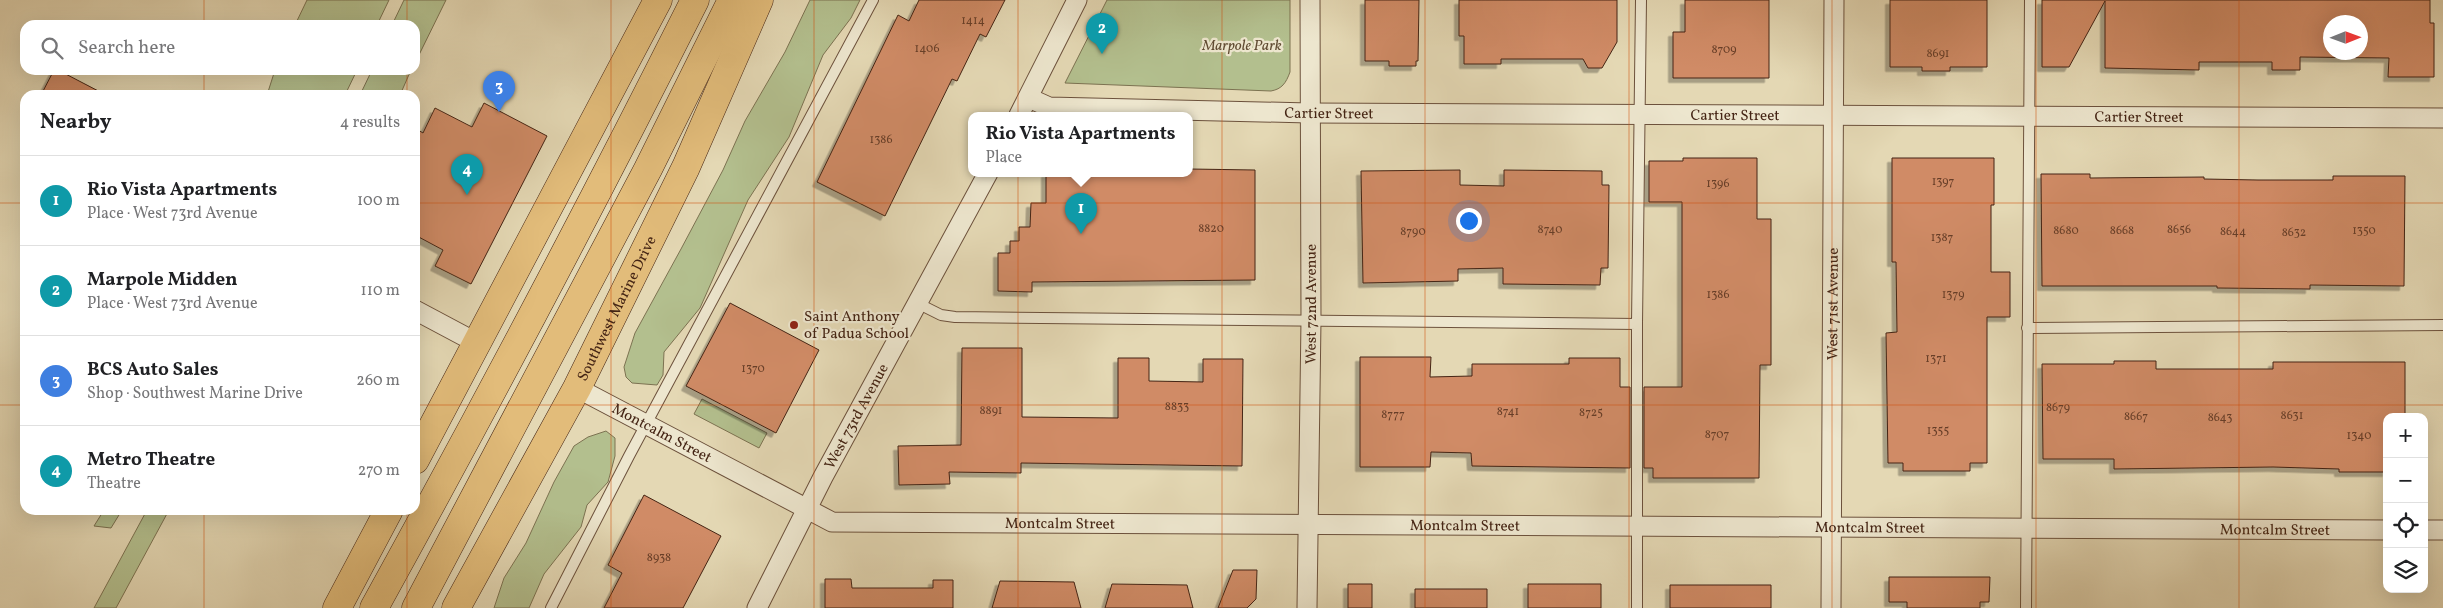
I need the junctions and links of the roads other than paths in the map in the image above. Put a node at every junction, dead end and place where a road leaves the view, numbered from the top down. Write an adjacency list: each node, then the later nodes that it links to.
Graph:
1 (658, 0): 25 (main road)
2 (696, 0): 39 (main road)
3 (732, 0): 40 (main road)
4 (759, 0): 26 (main road, Southwest Marine Drive)
5 (873, 0): 27 (lane)
6 (1077, 0): 11 (street)
7 (1310, 0): 13 (street, West 72nd Avenue)
8 (1641, 0): 14 (lane)
9 (1834, 0): 15 (street, West 71st Avenue)
10 (2030, 0): 16 (lane)
11 (1029, 98): 12 (street); 13 (street, Cartier Street)
12 (1021, 112)
13 (1309, 113): 14 (street, Cartier Street); 21 (street, West 72nd Avenue)
14 (1639, 114): 15 (street, Cartier Street); 22 (lane)
15 (1834, 115): 16 (street, Cartier Street); 33 (street, West 71st Avenue)
16 (2031, 115): 17 (street, Cartier Street); 24 (lane)
17 (2443, 118)
18 (986, 177): 19 (street, West 73rd Avenue)
19 (917, 303): 21 (lane); 29 (street, West 73rd Avenue)
20 (420, 313): 25 (street)
21 (1311, 320): 22 (lane); 31 (street, West 72nd Avenue)
22 (1636, 324): 32 (lane)
23 (2443, 325): 24 (lane)
24 (2027, 328): 34 (lane)
25 (476, 342): 28 (main road)
26 (577, 388): 27 (street, Montcalm Street); 41 (main road, Southwest Marine Drive)
27 (648, 423): 29 (street, Montcalm Street); 42 (lane)
28 (420, 450)
29 (807, 509): 31 (street, Montcalm Street); 43 (street, West 73rd Avenue)
30 (386, 515): 38 (main road)
31 (1308, 524): 32 (street, Montcalm Street); 44 (street, West 72nd Avenue)
32 (1638, 525): 33 (street, Montcalm Street); 45 (lane)
33 (1831, 526): 34 (street, Montcalm Street); 46 (street, West 71st Avenue)
34 (2026, 527): 35 (street, Montcalm Street); 47 (lane)
35 (2383, 530)
36 (2428, 530): 37 (street)
37 (2443, 530)
38 (337, 608)
39 (374, 608)
40 (416, 608)
41 (456, 608)
42 (551, 608)
43 (757, 608)
44 (1307, 608)
45 (1637, 608)
46 (1831, 608)
47 (2026, 608)

